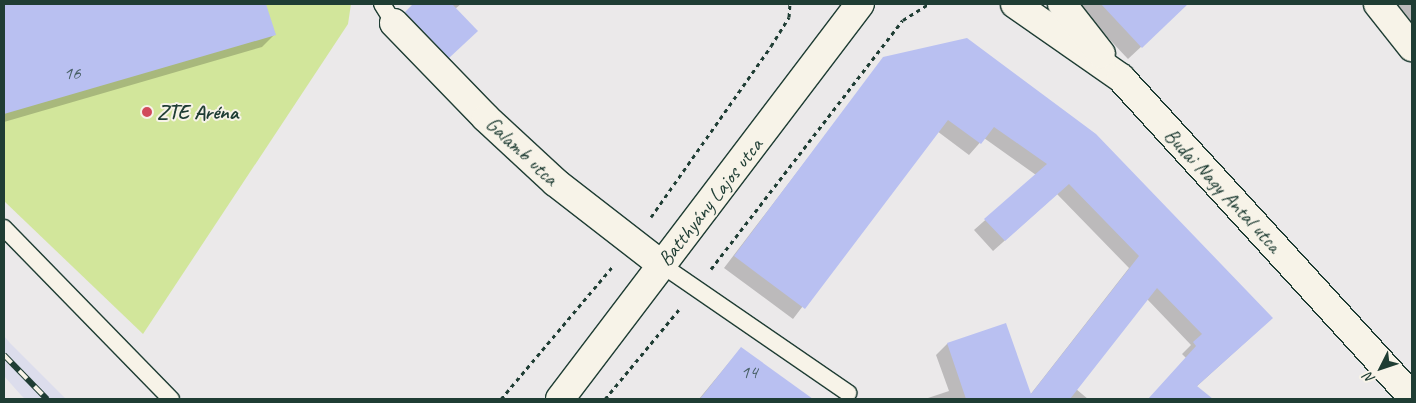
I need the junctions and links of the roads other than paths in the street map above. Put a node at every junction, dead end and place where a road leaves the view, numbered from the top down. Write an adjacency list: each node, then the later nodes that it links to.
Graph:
1 (860, 4): 6 (street, Batthyány Lajos utca)
2 (1014, 4): 8 (street, Budai Nagy Antal utca)
3 (1062, 4): 8 (street)
4 (1378, 4): 7 (street)
5 (388, 13): 10 (street, Galamb utca)
6 (839, 17): 10 (street, Batthyány Lajos utca)
7 (1412, 47)
8 (1121, 78): 12 (street, Budai Nagy Antal utca)
9 (4, 228): 13 (lane)
10 (662, 264): 11 (lane); 14 (street, Batthyány Lajos utca)
11 (848, 393)
12 (1412, 397)
13 (171, 399)
14 (560, 399)

